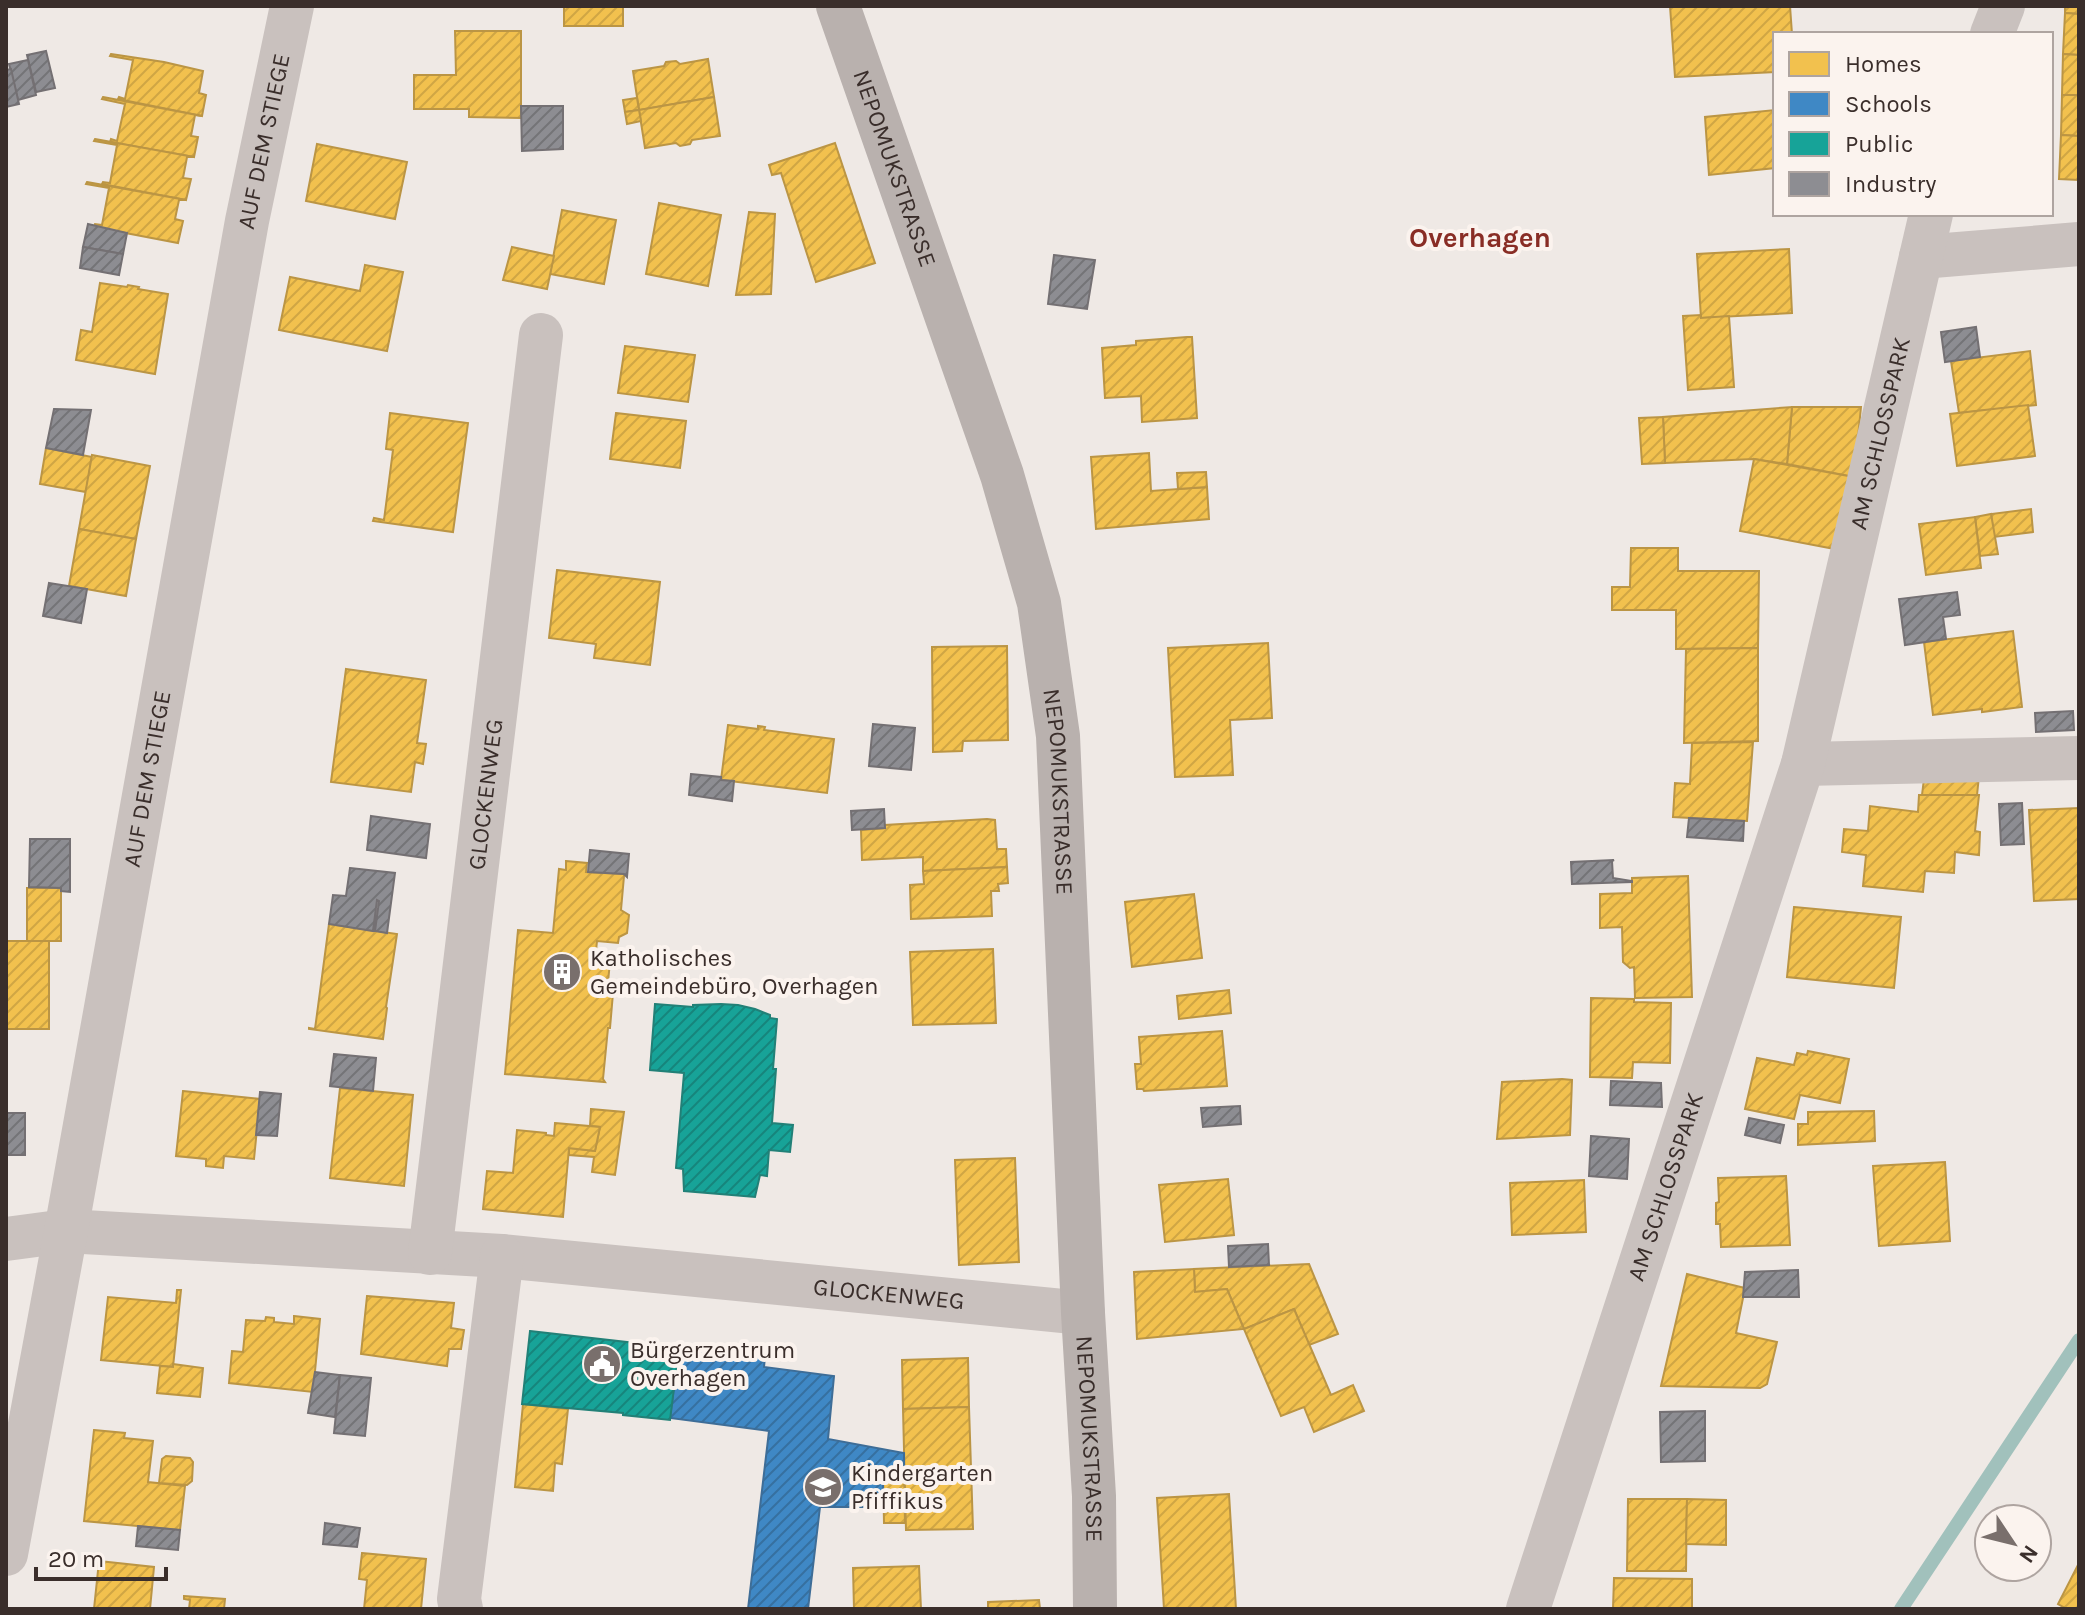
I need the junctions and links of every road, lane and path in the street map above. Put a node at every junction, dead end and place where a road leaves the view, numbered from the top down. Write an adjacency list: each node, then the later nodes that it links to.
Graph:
1 (292, 6): 11 (street, AUF DEM STIEGE)
2 (838, 6): 15 (main road, NEPOMUKSTRASSE)
3 (2003, 6): 4 (street)
4 (1993, 32)
5 (1931, 216): 7 (street, AM SCHLOSSPARK)
6 (2079, 244): 7 (street)
7 (1921, 257): 10 (street, AM SCHLOSSPARK)
8 (541, 335): 13 (street, GLOCKENWEG)
9 (2079, 758): 10 (street)
10 (1803, 764): 19 (street, AM SCHLOSSPARK)
11 (66, 1231): 12 (street, GLOCKENWEG); 13 (street, GLOCKENWEG); 16 (street, AUF DEM STIEGE)
12 (6, 1239)
13 (430, 1253): 14 (street, GLOCKENWEG)
14 (502, 1256): 15 (street, GLOCKENWEG); 17 (street)
15 (1083, 1313): 18 (main road, NEPOMUKSTRASSE)
16 (6, 1554)
17 (461, 1609)
18 (1095, 1609)
19 (1528, 1609)

